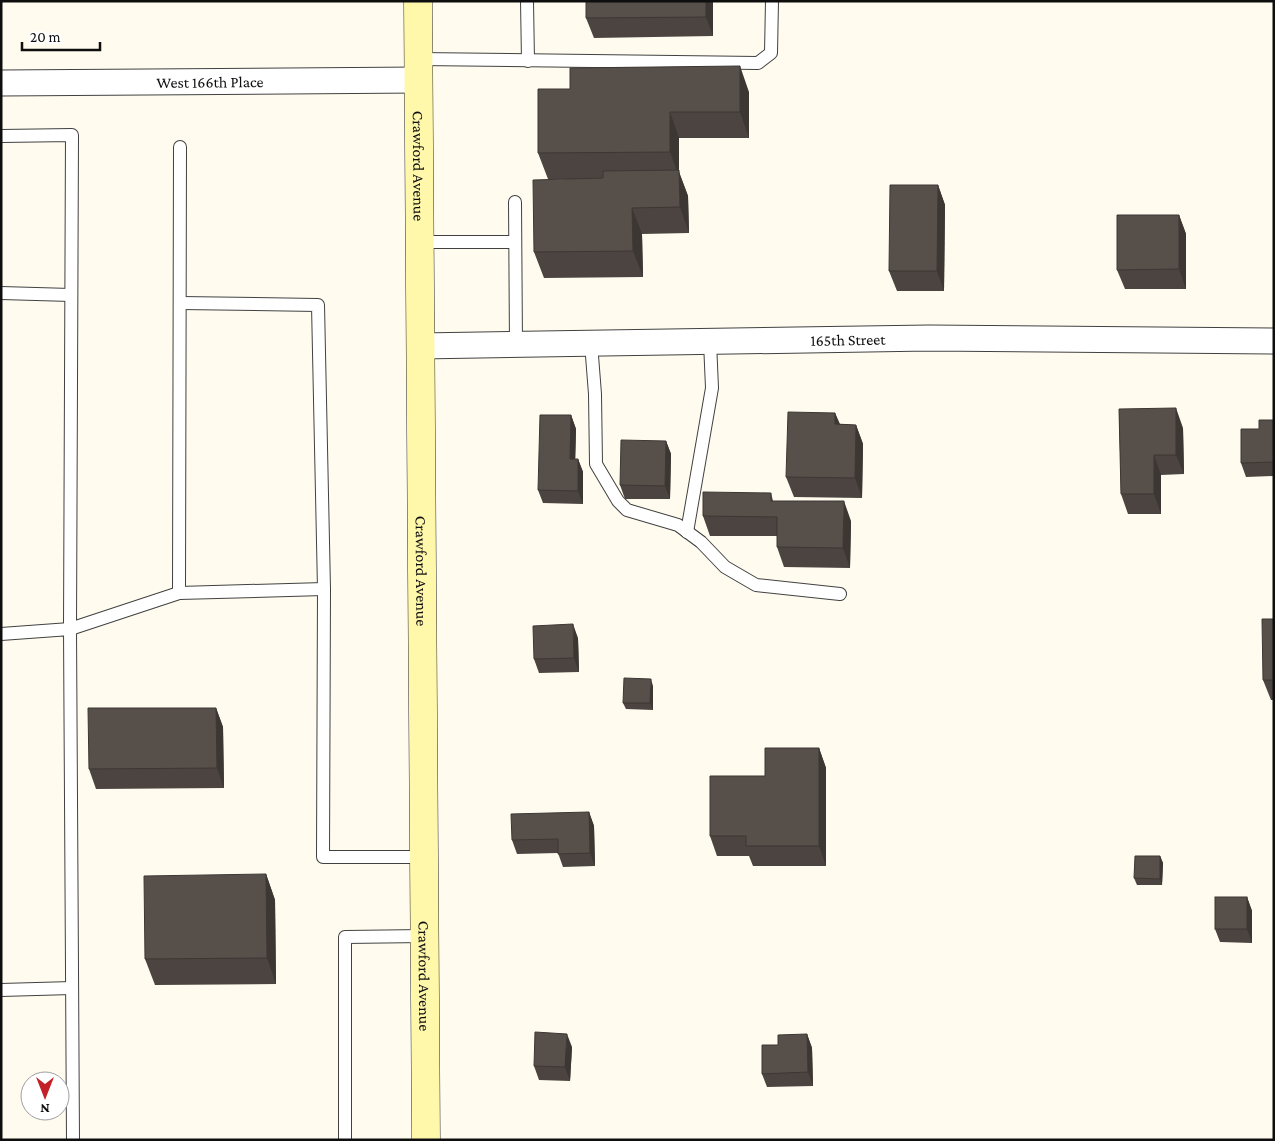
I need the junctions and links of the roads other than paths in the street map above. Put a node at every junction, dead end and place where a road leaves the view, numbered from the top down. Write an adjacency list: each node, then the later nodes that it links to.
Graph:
1 (418, 1): 5 (main road, Crawford Avenue)
2 (527, 1): 4 (lane)
3 (772, 1): 4 (lane)
4 (528, 61): 5 (lane)
5 (418, 70): 6 (street, West 166th Place); 10 (main road, Crawford Avenue)
6 (1, 83)
7 (1, 136): 13 (lane)
8 (180, 147): 14 (lane)
9 (516, 202): 11 (lane)
10 (420, 242): 11 (lane); 19 (main road, Crawford Avenue)
11 (516, 242): 18 (lane)
12 (1, 293): 13 (lane)
13 (71, 296): 24 (lane)
14 (180, 303): 21 (lane); 22 (lane)
15 (1274, 341): 16 (street, 165th Street)
16 (710, 342): 17 (street, 165th Street); 20 (lane)
17 (591, 343): 18 (street, 165th Street); 20 (lane)
18 (516, 344): 19 (street, 165th Street)
19 (420, 346): 26 (main road, Crawford Avenue)
20 (687, 532): 23 (lane)
21 (324, 589): 22 (lane); 26 (lane)
22 (179, 593): 24 (lane)
23 (840, 594)
24 (70, 629): 25 (lane); 28 (lane)
25 (1, 634)
26 (424, 856): 27 (main road, Crawford Avenue)
27 (424, 936): 31 (lane); 32 (main road, Crawford Avenue)
28 (72, 988): 29 (lane); 30 (lane)
29 (1, 990)
30 (72, 1140)
31 (345, 1140)
32 (426, 1140)

